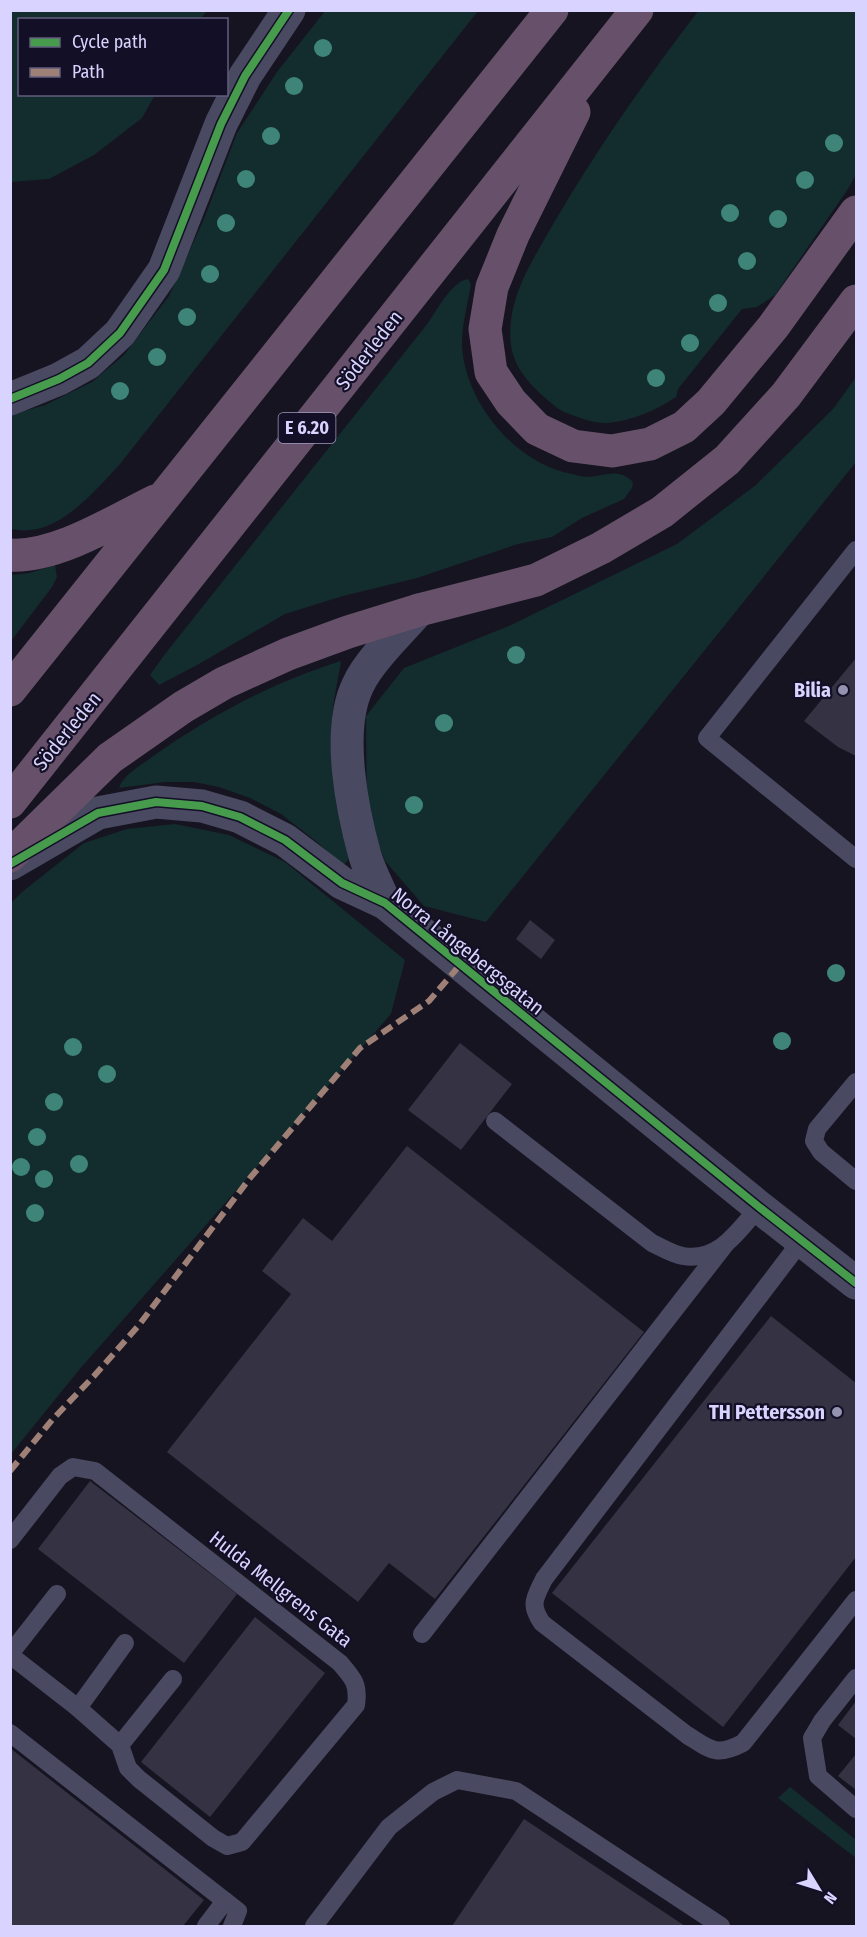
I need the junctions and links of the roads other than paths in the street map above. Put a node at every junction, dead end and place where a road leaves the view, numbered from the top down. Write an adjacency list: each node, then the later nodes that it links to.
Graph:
1 (289, 10): 7 (street)
2 (552, 10): 8 (highway)
3 (637, 10): 4 (highway, Söderleden / E 6.20)
4 (603, 54): 5 (highway); 13 (highway, Söderleden / E 6.20)
5 (856, 212)
6 (856, 301): 11 (highway)
7 (10, 399)
8 (162, 497): 10 (highway); 12 (highway)
9 (856, 550): 15 (lane)
10 (10, 555)
11 (419, 610): 14 (highway); 17 (street, Norra Långebergsgatan)
12 (10, 690)
13 (10, 802)
14 (10, 856)
15 (856, 859)
16 (10, 864): 17 (street, Norra Långebergsgatan)
17 (385, 903): 21 (street, Norra Långebergsgatan)
18 (856, 1082): 20 (lane)
19 (495, 1121): 23 (lane)
20 (856, 1181)
21 (759, 1207): 22 (street, Norra Långebergsgatan); 23 (lane)
22 (802, 1240): 24 (street, Norra Långebergsgatan); 27 (lane)
23 (724, 1246): 28 (lane)
24 (856, 1283)
25 (10, 1540): 35 (lane, Hulda Mellgrens Gata)
26 (57, 1594): 30 (lane)
27 (856, 1600)
28 (422, 1634)
29 (125, 1643): 33 (lane)
30 (10, 1655): 33 (lane, Hulda Mellgrens Gata)
31 (856, 1678): 36 (lane)
32 (173, 1679): 35 (lane)
33 (78, 1708): 35 (lane, Hulda Mellgrens Gata)
34 (10, 1732): 37 (lane)
35 (120, 1745)
36 (856, 1809)
37 (225, 1901): 38 (lane); 39 (lane)
38 (206, 1926)
39 (232, 1926)
40 (314, 1926): 41 (lane)
41 (721, 1926)

